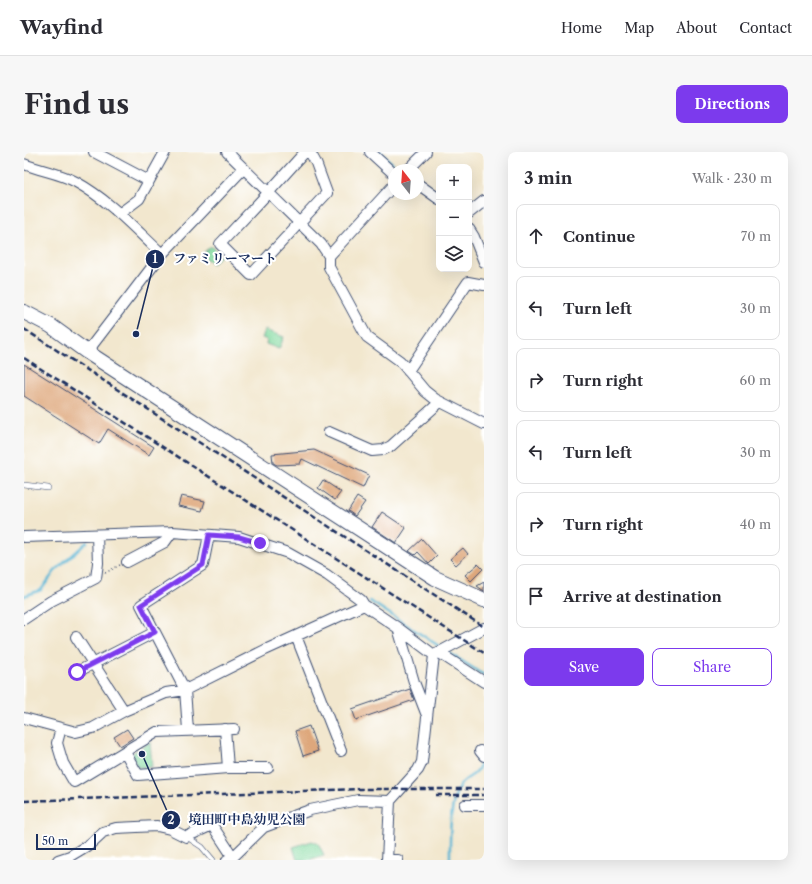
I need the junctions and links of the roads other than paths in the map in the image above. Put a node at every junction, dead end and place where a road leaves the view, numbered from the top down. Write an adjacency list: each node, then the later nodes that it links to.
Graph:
1 (94, 152): 12 (street)
2 (165, 152): 12 (street)
3 (227, 152): 11 (street)
4 (305, 152): 15 (street)
5 (310, 152): 20 (street)
6 (370, 152): 10 (street)
7 (426, 152): 9 (street)
8 (24, 164): 19 (street)
9 (414, 164)
10 (388, 168)
11 (243, 169): 15 (street); 24 (street)
12 (149, 181): 19 (street)
13 (424, 189): 16 (street)
14 (388, 192): 25 (street)
15 (268, 193): 20 (street); 20 (street)
16 (436, 198)
17 (484, 201): 18 (street)
18 (472, 211)
19 (119, 214): 24 (street)
20 (300, 223): 25 (street)
21 (472, 234): 23 (street)
22 (484, 234): 23 (street)
23 (475, 240): 26 (street)
24 (162, 254): 29 (street)
25 (329, 256): 30 (street)
26 (484, 262)
27 (484, 285): 30 (street)
28 (24, 312): 29 (street)
29 (87, 352): 43 (street)
30 (408, 371): 31 (street)
31 (440, 402): 32 (street); 33 (street)
32 (484, 424)
33 (329, 432)
34 (24, 485): 35 (lane)
35 (48, 488)
36 (172, 532): 37 (street); 38 (street); 42 (street)
37 (97, 535): 39 (street); 45 (street)
38 (209, 535): 44 (street); 48 (street)
39 (38, 536): 40 (street); 41 (street)
40 (24, 537)
41 (24, 545)
42 (126, 562)
43 (484, 600)
44 (364, 606): 46 (street); 49 (street)
45 (24, 619)
46 (398, 628): 51 (street); 57 (street)
47 (484, 628): 51 (street)
48 (155, 632): 52 (street); 55 (street)
49 (296, 636): 55 (street); 61 (street)
50 (76, 637): 52 (street)
51 (436, 654): 54 (street); 57 (street)
52 (94, 664): 53 (street); 56 (street)
53 (77, 672)
54 (484, 682)
55 (185, 690): 56 (street); 60 (street)
56 (124, 711): 59 (street)
57 (427, 716): 65 (street)
58 (24, 718): 59 (street)
59 (61, 728): 62 (street)
60 (188, 730): 62 (street); 63 (street)
61 (341, 751)
62 (125, 752): 63 (street)
63 (228, 768): 64 (street)
64 (268, 768)
65 (390, 801): 69 (street); 72 (street)
66 (484, 805): 67 (street)
67 (465, 806)
68 (186, 837): 69 (street); 70 (street); 71 (lane)
69 (230, 858)
70 (58, 860)
71 (213, 860)
72 (387, 860): 73 (street)
73 (398, 860)

